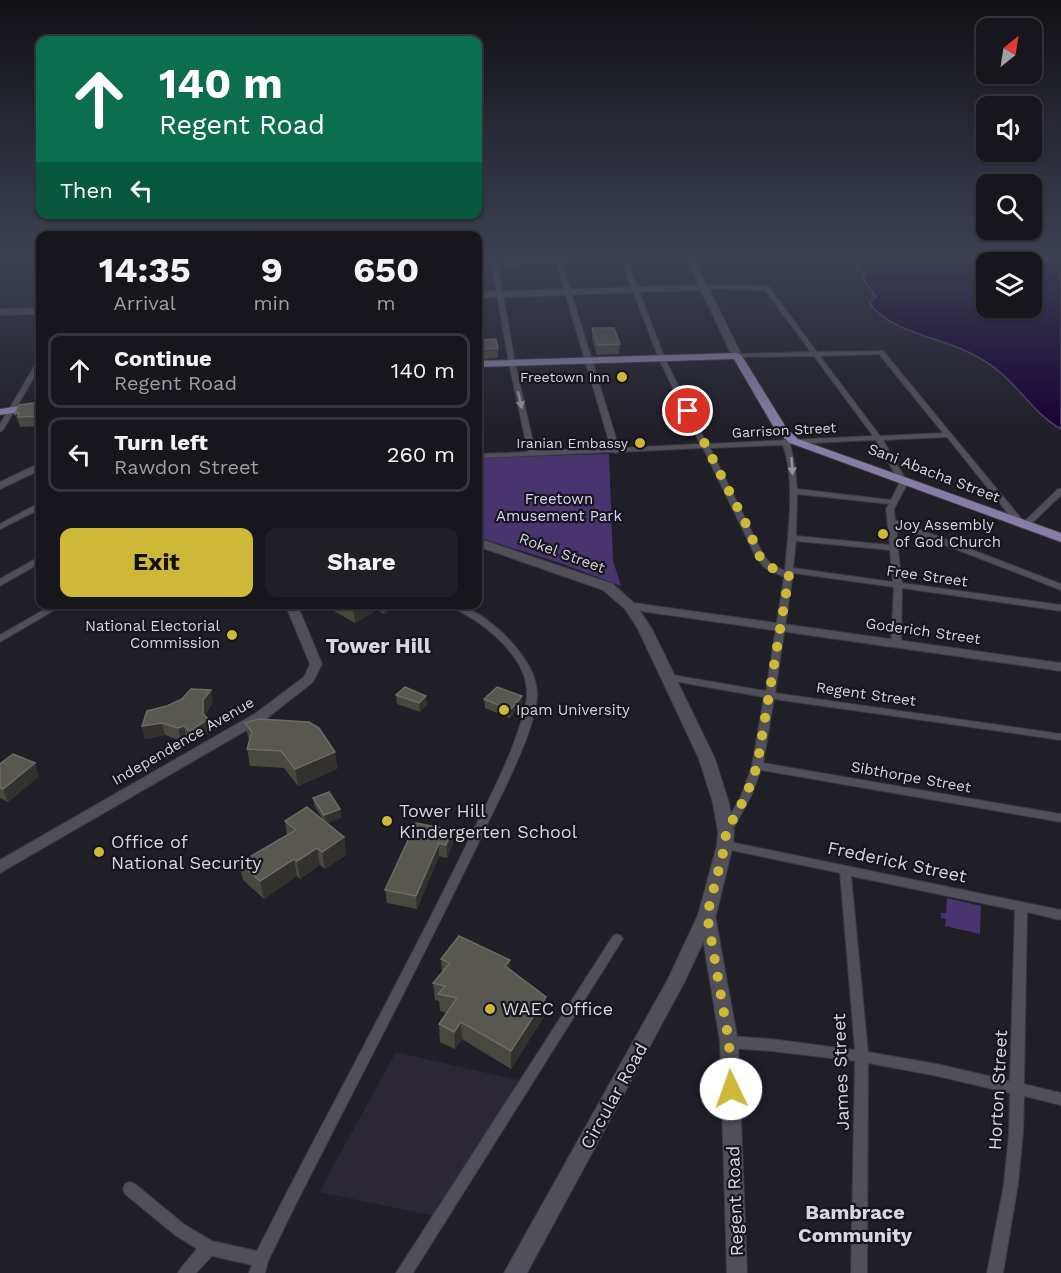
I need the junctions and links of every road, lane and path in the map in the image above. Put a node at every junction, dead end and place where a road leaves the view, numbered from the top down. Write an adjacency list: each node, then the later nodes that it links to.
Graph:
1 (504, 314): 10 (street)
2 (576, 314): 9 (street)
3 (645, 314): 8 (street)
4 (717, 314): 7 (main road)
5 (786, 314): 6 (street)
6 (814, 353): 7 (street); 17 (street); 18 (street)
7 (737, 356): 8 (main road); 19 (main road)
8 (662, 359): 9 (main road); 20 (street)
9 (590, 362): 10 (main road); 21 (street)
10 (512, 363): 11 (main road); 22 (street, one-way to 22)
11 (482, 364)
12 (36, 369): 14 (street)
13 (36, 407): 14 (main road)
14 (14, 410): 15 (main road); 16 (street)
15 (0, 412)
16 (0, 430)
17 (949, 435): 18 (street, Garrison Street); 32 (street)
18 (877, 438): 19 (street, Garrison Street); 25 (street)
19 (790, 442): 20 (street, Garrison Street); 25 (main road, Sani Abacha Street); 27 (street, Regent Road, one-way to 27)
20 (705, 446): 21 (street, Garrison Street); 39 (street)
21 (616, 450): 22 (street, Garrison Street)
22 (532, 454): 23 (street, Garrison Street)
23 (482, 456)
24 (36, 468): 26 (main road)
25 (903, 479): 29 (street); 32 (main road, Sani Abacha Street)
26 (0, 486)
27 (793, 491): 29 (street); 34 (street, Regent Road)
28 (1061, 491): 32 (street)
29 (892, 502): 31 (street)
30 (36, 508): 33 (street)
31 (892, 522): 37 (street); 42 (street)
32 (1023, 525): 35 (main road, Sani Abacha Street)
33 (0, 527)
34 (793, 538): 37 (street); 39 (street, Regent Road)
35 (1061, 538)
36 (482, 544): 43 (main road, Rokel Street)
37 (896, 548): 41 (street)
38 (36, 562): 40 (street)
39 (789, 573): 41 (street, Free Street); 48 (street, Regent Road)
40 (0, 583)
41 (898, 586): 44 (street, Free Street); 50 (street)
42 (1061, 586)
43 (630, 606): 48 (main road, Goderich Street); 52 (main road)
44 (1061, 608)
45 (52, 609): 49 (street)
46 (293, 609): 58 (street, Independence Avenue)
47 (461, 609): 70 (street)
48 (781, 627): 50 (main road, Goderich Street); 53 (street, Regent Road)
49 (0, 639)
50 (896, 644): 51 (main road, Goderich Street)
51 (1061, 667)
52 (667, 677): 53 (street, Regent Street); 57 (main road)
53 (769, 695): 54 (street, Regent Street); 55 (street, Regent Road)
54 (1061, 737)
55 (757, 766): 56 (street, Sibthorpe Street); 57 (street, Regent Road)
56 (1061, 818)
57 (725, 839): 59 (street, Frederick Street); 61 (main road, Regent Road)
58 (0, 867)
59 (845, 871): 60 (street, Frederick Street); 65 (street, James Street)
60 (1021, 907): 62 (street, Frederick Street); 66 (street, Horton Street)
61 (707, 915): 64 (street, Regent Road); 73 (main road, Circular Road)
62 (1061, 915)
63 (616, 939): 72 (street)
64 (729, 1042): 65 (street); 74 (street, Regent Road)
65 (862, 1054): 66 (street); 75 (street, James Street)
66 (1018, 1088): 67 (street); 76 (street, Horton Street)
67 (1061, 1099)
68 (130, 1189): 69 (street)
69 (209, 1248): 70 (street); 71 (street)
70 (259, 1266)
71 (186, 1273)
72 (404, 1273)
73 (515, 1273)
74 (737, 1273)
75 (859, 1273)
76 (995, 1273)

